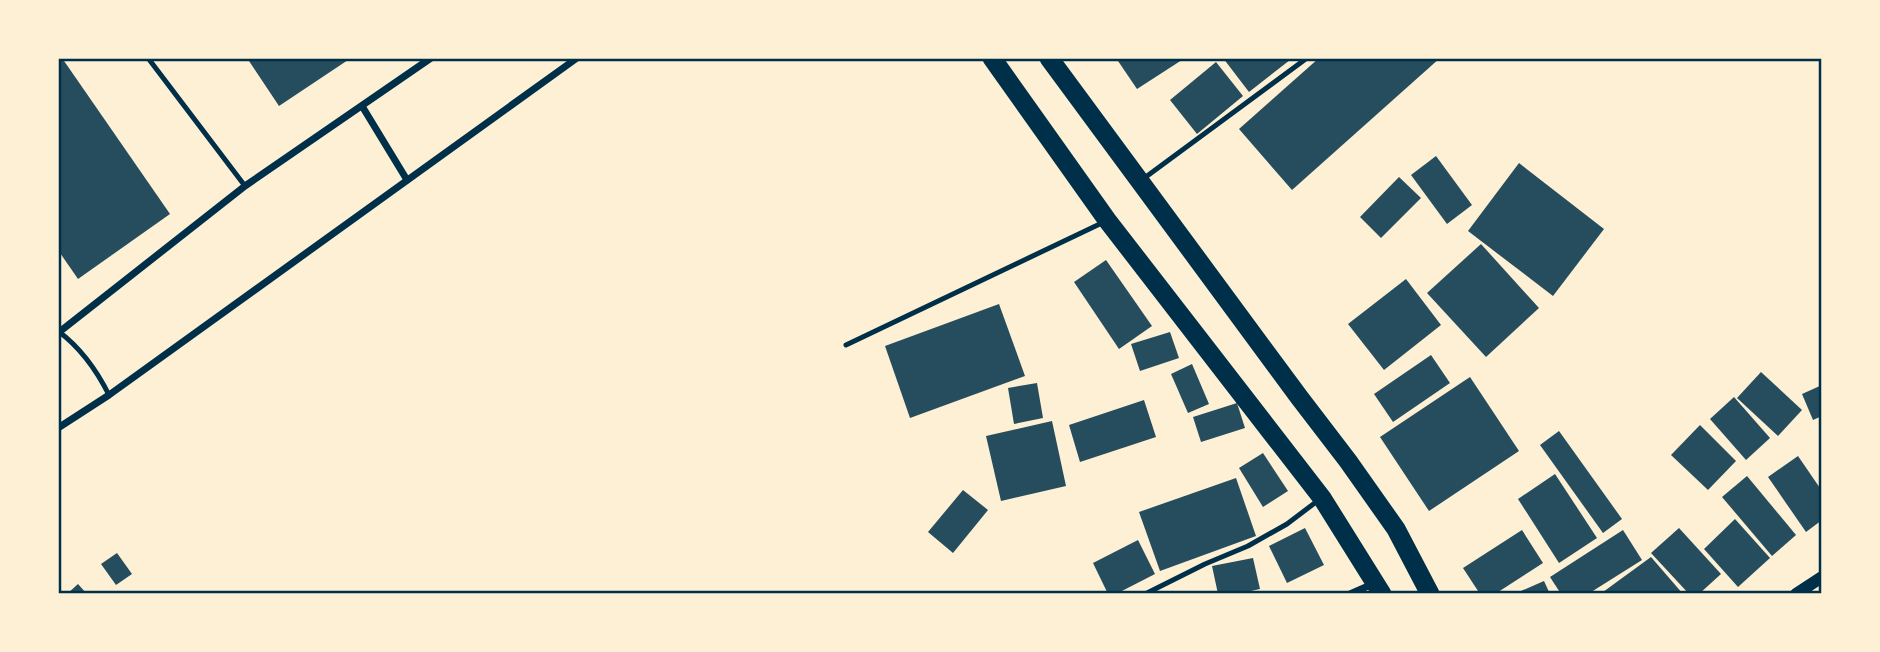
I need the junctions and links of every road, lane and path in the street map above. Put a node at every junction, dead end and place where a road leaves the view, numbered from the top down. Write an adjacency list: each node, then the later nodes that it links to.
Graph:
1 (148, 58): 10 (lane)
2 (431, 58): 7 (street)
3 (577, 58): 8 (street)
4 (992, 58): 11 (highway)
5 (1049, 58): 9 (highway)
6 (1307, 58): 9 (lane)
7 (362, 106): 8 (street); 10 (street)
8 (407, 180): 14 (street)
9 (1140, 181): 21 (highway)
10 (245, 186): 12 (street)
11 (1107, 220): 13 (lane); 16 (highway)
12 (58, 332): 14 (lane)
13 (846, 345)
14 (109, 395): 15 (street)
15 (58, 428)
16 (1322, 498): 18 (highway); 19 (lane)
17 (1822, 578): 22 (street)
18 (1379, 588): 20 (street)
19 (1145, 594)
20 (1350, 594)
21 (1430, 594)
22 (1796, 594)

